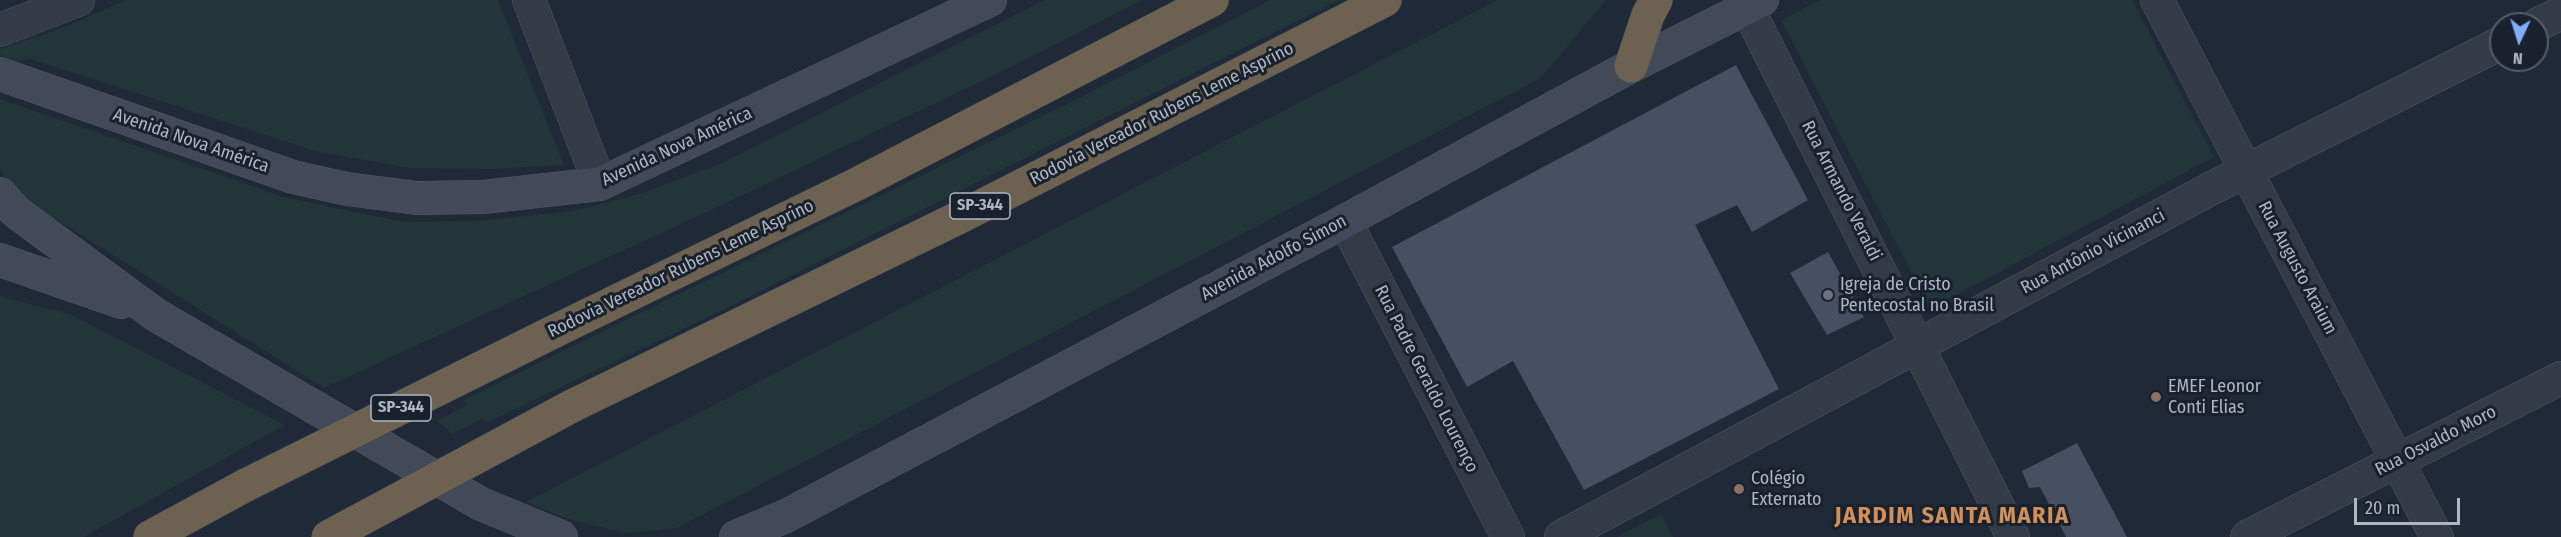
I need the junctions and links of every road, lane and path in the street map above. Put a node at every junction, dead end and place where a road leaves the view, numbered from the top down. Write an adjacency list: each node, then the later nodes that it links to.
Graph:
1 (78, 0): 9 (street)
2 (529, 0): 14 (street)
3 (990, 0): 14 (main road, Avenida Nova América)
4 (1212, 0): 24 (highway, Rodovia Vereador Rubens Leme Asprino / SP-344, bridge)
5 (1385, 0): 25 (highway, Rodovia Vereador Rubens Leme Asprino / SP-344, bridge)
6 (1656, 0): 11 (highway)
7 (2157, 0): 13 (street, Rua Augusto Araium)
8 (1755, 4): 11 (main road, Avenida Adolfo Simon); 19 (street, Rua Armando Veraldi)
9 (0, 30)
10 (2489, 49): 13 (street, Rua Antônio Vicinanci)
11 (1631, 66): 16 (main road, Avenida Adolfo Simon)
12 (0, 74): 14 (main road, Avenida Nova América)
13 (2246, 170): 19 (street, Rua Antônio Vicinanci); 21 (street, Rua Augusto Araium)
14 (600, 184)
15 (0, 194): 18 (main road)
16 (1345, 221): 23 (main road, Avenida Adolfo Simon); 29 (street, Rua Padre Geraldo Lourenço)
17 (0, 260): 18 (main road)
18 (156, 315): 22 (main road)
19 (1919, 345): 30 (street, Rua Antônio Vicinanci); 31 (street, Rua Armando Veraldi)
20 (2561, 378): 21 (street, Rua Osvaldo Moro)
21 (2397, 461): 32 (street, Rua Osvaldo Moro); 33 (street, Rua Augusto Araium)
22 (480, 504): 26 (main road); 27 (main road)
23 (779, 527): 28 (main road, Avenida Adolfo Simon)
24 (150, 537)
25 (328, 537)
26 (499, 537)
27 (561, 537)
28 (736, 537)
29 (1508, 537)
30 (1561, 537)
31 (2013, 537)
32 (2247, 537)
33 (2437, 537)

